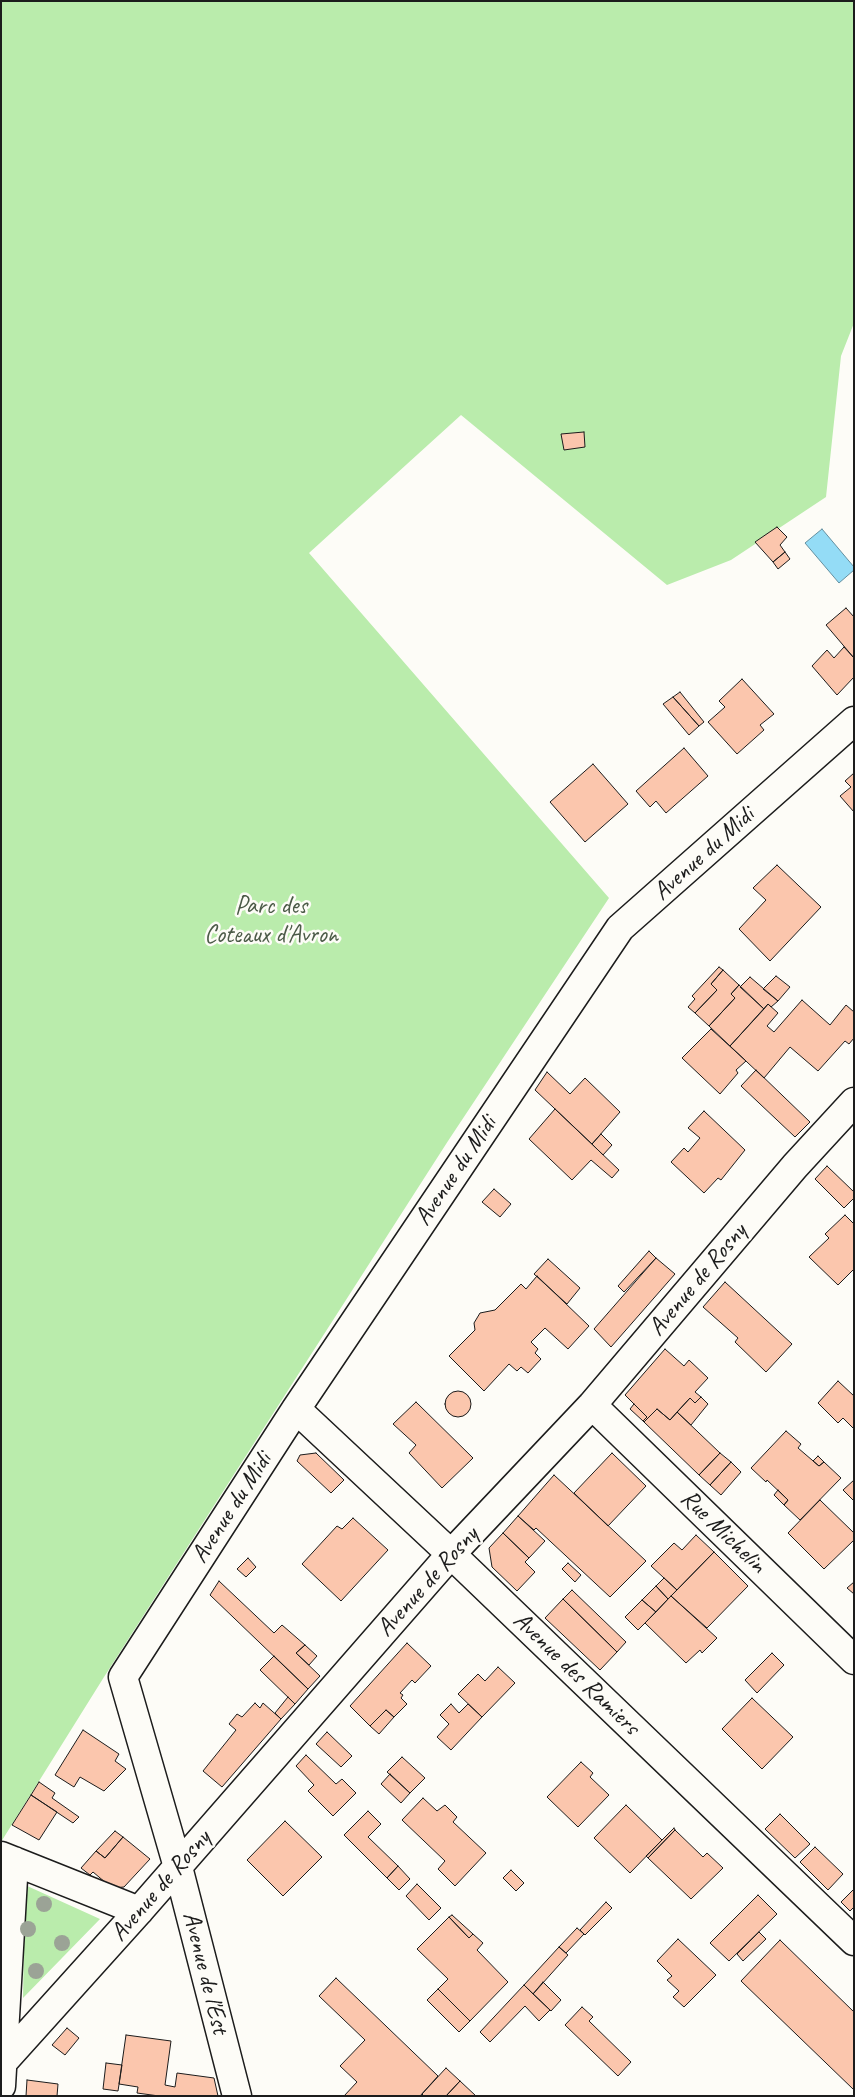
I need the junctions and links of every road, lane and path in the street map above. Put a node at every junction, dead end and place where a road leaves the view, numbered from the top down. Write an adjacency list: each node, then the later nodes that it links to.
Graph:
1 (854, 721): 4 (street, Avenue du Midi)
2 (854, 1102): 3 (street, Avenue de Rosny)
3 (592, 1405): 5 (street, Avenue de Rosny); 6 (street, Rue Michelin)
4 (296, 1409): 5 (street, Avenue des Ramiers); 7 (street, Avenue du Midi)
5 (451, 1554): 9 (street, Avenue de Rosny); 11 (street, Avenue des Ramiers)
6 (854, 1660)
7 (123, 1677): 9 (street, Avenue de l'Est)
8 (8, 1858): 10 (street); 12 (street)
9 (178, 1867): 10 (street, Avenue de Rosny); 13 (street, Avenue de l'Est)
10 (139, 1911): 12 (street, Avenue de Rosny)
11 (854, 1941)
12 (2, 2074)
13 (237, 2096)

